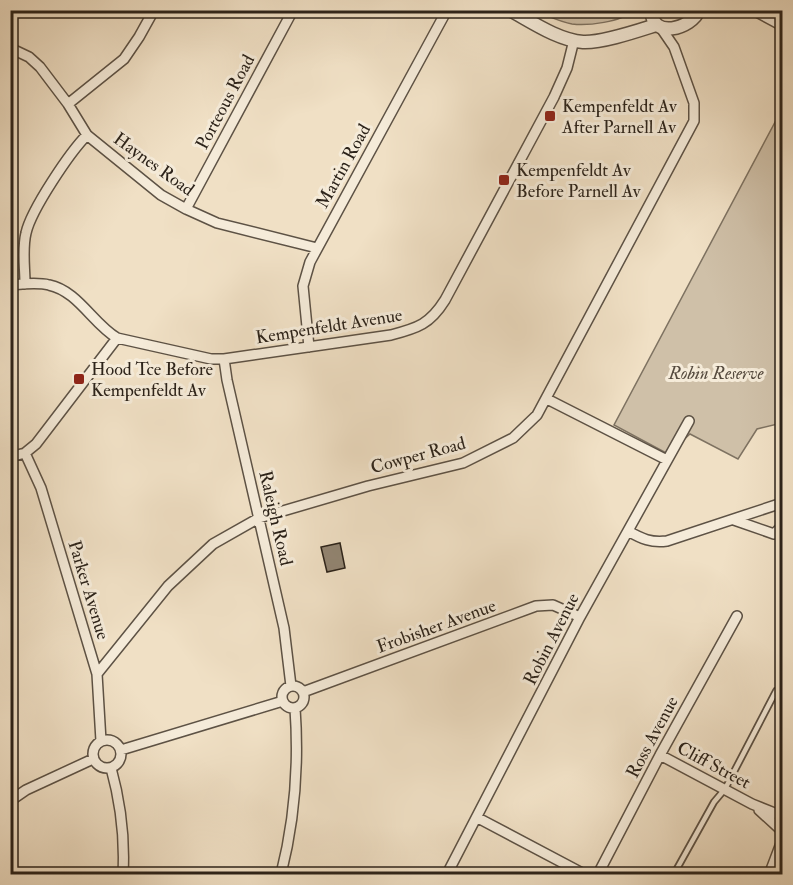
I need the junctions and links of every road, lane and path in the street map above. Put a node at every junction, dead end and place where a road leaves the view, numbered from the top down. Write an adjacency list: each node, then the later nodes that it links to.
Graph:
1 (154, 10): 15 (street)
2 (293, 10): 17 (street, Porteous Road)
3 (447, 10): 18 (street, Martin Road)
4 (510, 10): 12 (street)
5 (652, 10): 10 (street); 11 (street)
6 (756, 10): 8 (street)
7 (702, 12): 9 (street)
8 (783, 24)
9 (682, 26): 10 (street); 13 (street)
10 (659, 27): 11 (street); 13 (street, Cowper Road)
11 (627, 33): 12 (street)
12 (574, 40): 22 (street, Kempenfeldt Avenue)
13 (674, 46): 24 (street, Cowper Road)
14 (10, 48): 15 (street, Haynes Road)
15 (68, 104): 16 (street, Haynes Road)
16 (87, 135): 17 (street, Haynes Road); 19 (street)
17 (186, 209): 18 (street, Haynes Road)
18 (317, 248): 22 (street, Martin Road)
19 (25, 284): 20 (street, Kempenfeldt Avenue); 21 (street, Kempenfeldt Avenue)
20 (10, 285)
21 (117, 338): 23 (street, Kempenfeldt Avenue); 26 (street)
22 (309, 347): 23 (street, Kempenfeldt Avenue)
23 (225, 359): 30 (street, Raleigh Road)
24 (547, 399): 28 (street); 30 (street, Cowper Road)
25 (689, 421): 28 (street, Robin Avenue)
26 (26, 453): 27 (street); 36 (street, Parker Avenue)
27 (10, 457)
28 (668, 460): 33 (street, Robin Avenue)
29 (783, 503): 31 (street)
30 (259, 518): 36 (street, Cowper Road); 37 (street, Raleigh Road)
31 (734, 520): 32 (street); 33 (street)
32 (783, 526)
33 (628, 531): 35 (street, Robin Avenue)
34 (736, 616): 44 (street, Ross Avenue)
35 (580, 617): 38 (street, Frobisher Avenue); 51 (street, Robin Avenue)
36 (98, 674): 42 (street, Parker Avenue)
37 (291, 686): 38 (street); 40 (street)
38 (303, 692): 41 (street)
39 (777, 692): 47 (lane)
40 (283, 701): 41 (street); 43 (street)
41 (295, 708): 56 (street)
42 (101, 741): 43 (street); 45 (street)
43 (120, 750): 46 (street)
44 (660, 755): 47 (street, Cliff Street); 59 (street, Ross Avenue)
45 (93, 759): 46 (street); 48 (street)
46 (111, 768): 55 (street)
47 (725, 789): 49 (street, Cliff Street); 60 (lane)
48 (10, 801)
49 (752, 804): 50 (street, Cliff Street); 52 (street, Cliff Street)
50 (783, 816)
51 (478, 818): 57 (street, Robin Avenue); 58 (street)
52 (783, 831)
53 (783, 845): 61 (street)
54 (783, 859): 61 (street)
55 (123, 874)
56 (281, 874)
57 (447, 874)
58 (584, 874)
59 (598, 874)
60 (674, 874)
61 (771, 874)

